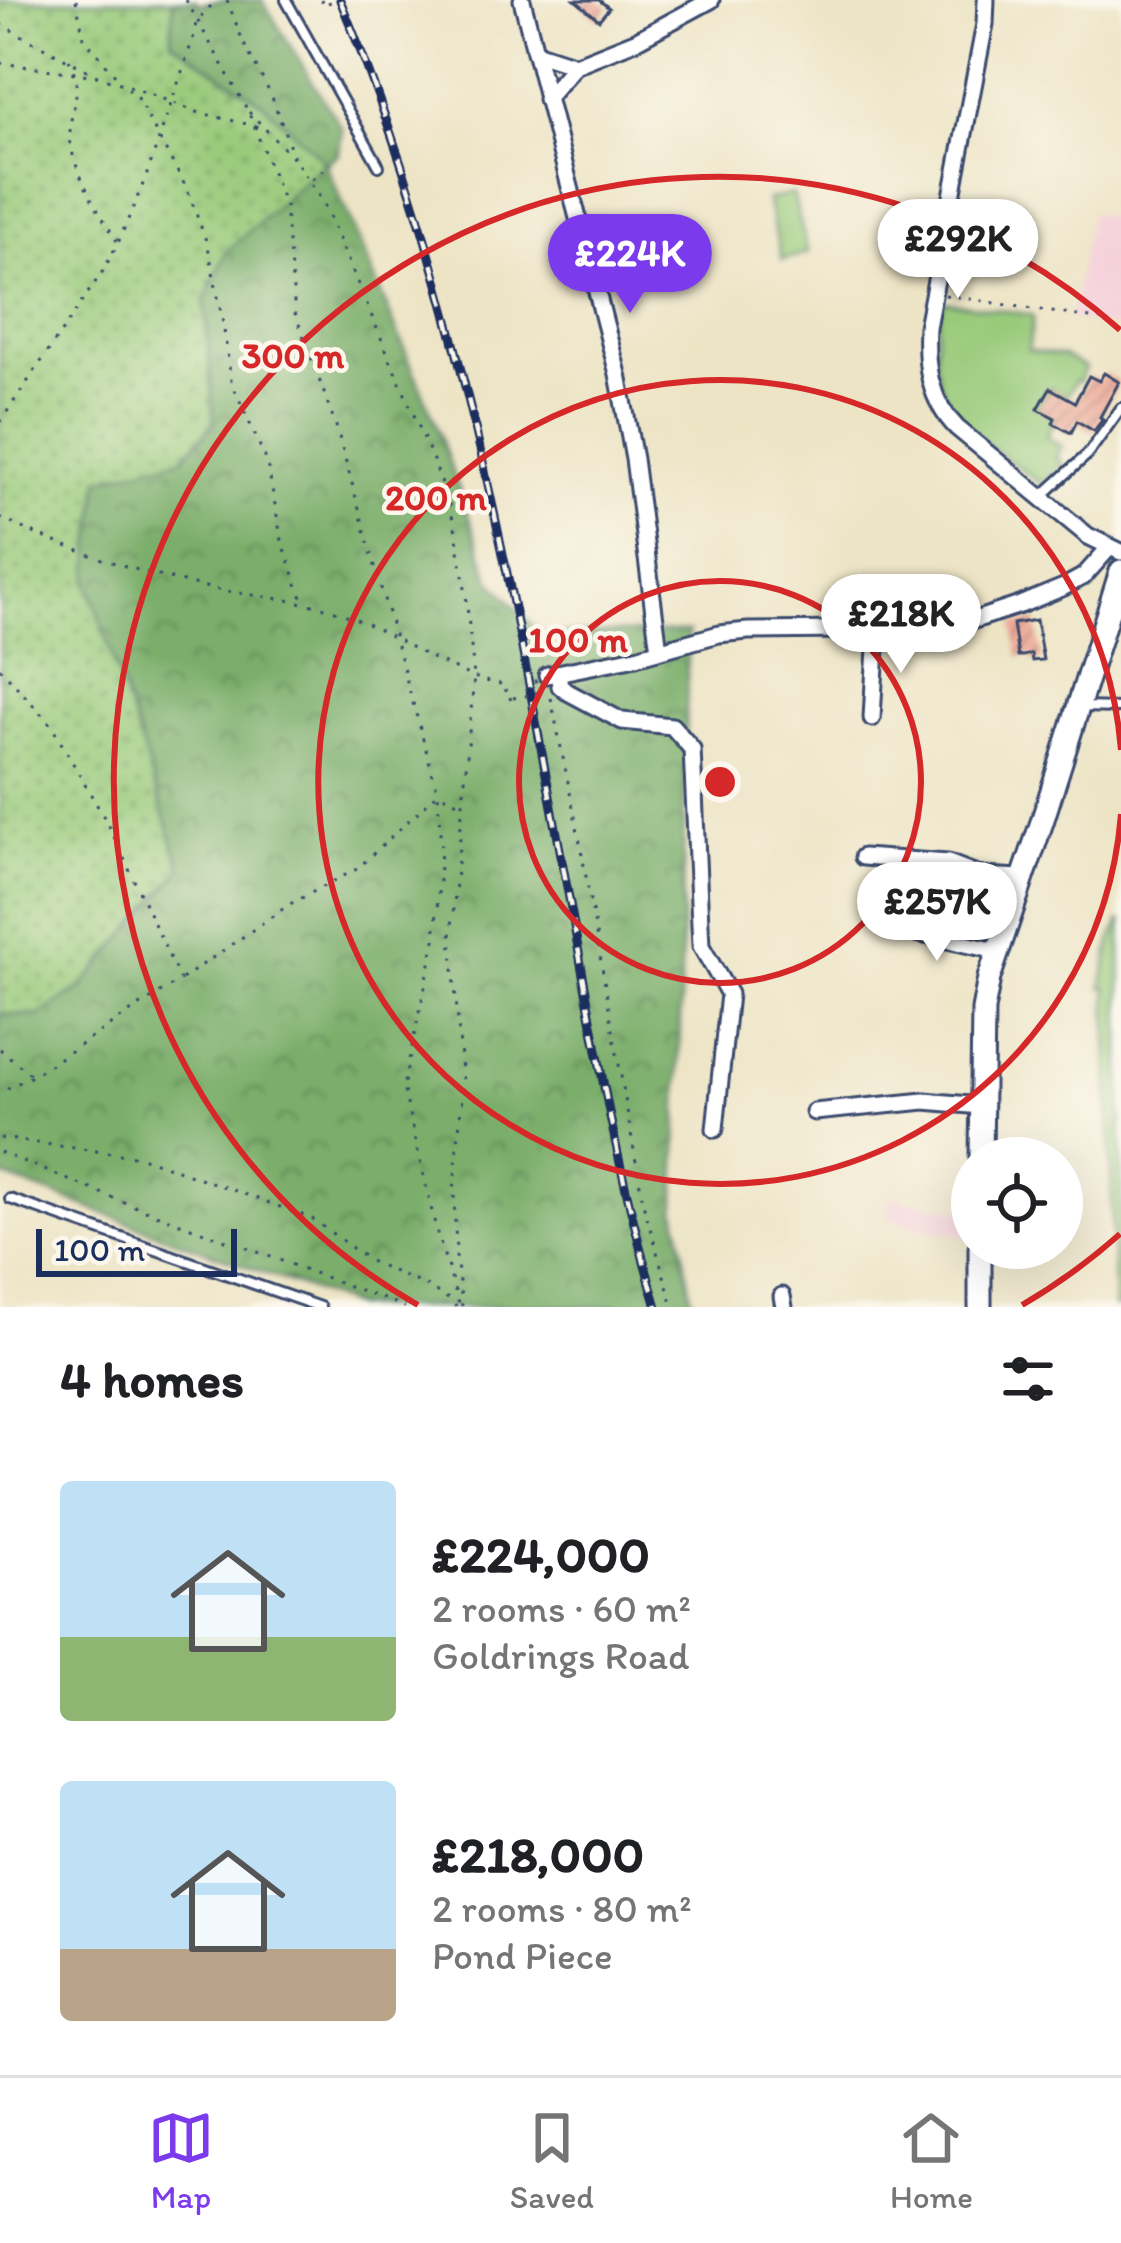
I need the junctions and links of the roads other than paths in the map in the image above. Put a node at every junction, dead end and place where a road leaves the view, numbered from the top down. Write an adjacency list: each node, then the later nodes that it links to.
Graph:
1 (286, 0): 8 (lane)
2 (522, 0): 5 (street)
3 (711, 0): 6 (street)
4 (986, 0): 10 (street)
5 (535, 52): 6 (street); 7 (street)
6 (575, 65): 7 (street)
7 (546, 99): 14 (street)
8 (380, 166)
9 (1121, 408): 10 (lane)
10 (1041, 497): 11 (street)
11 (1115, 550): 13 (street)
12 (1121, 571): 15 (street)
13 (878, 630): 14 (street); 17 (street)
14 (659, 650): 24 (street)
15 (1077, 707): 16 (lane); 19 (street)
16 (1121, 708)
17 (872, 718)
18 (863, 857): 19 (street)
19 (1022, 878): 21 (street)
20 (889, 927): 21 (street)
21 (997, 951): 22 (street)
22 (981, 1106): 23 (street); 25 (street)
23 (814, 1112)
24 (715, 1129)
25 (981, 1137)
26 (10, 1199): 28 (lane)
27 (980, 1269): 29 (street)
28 (320, 1307)
29 (980, 1307)

